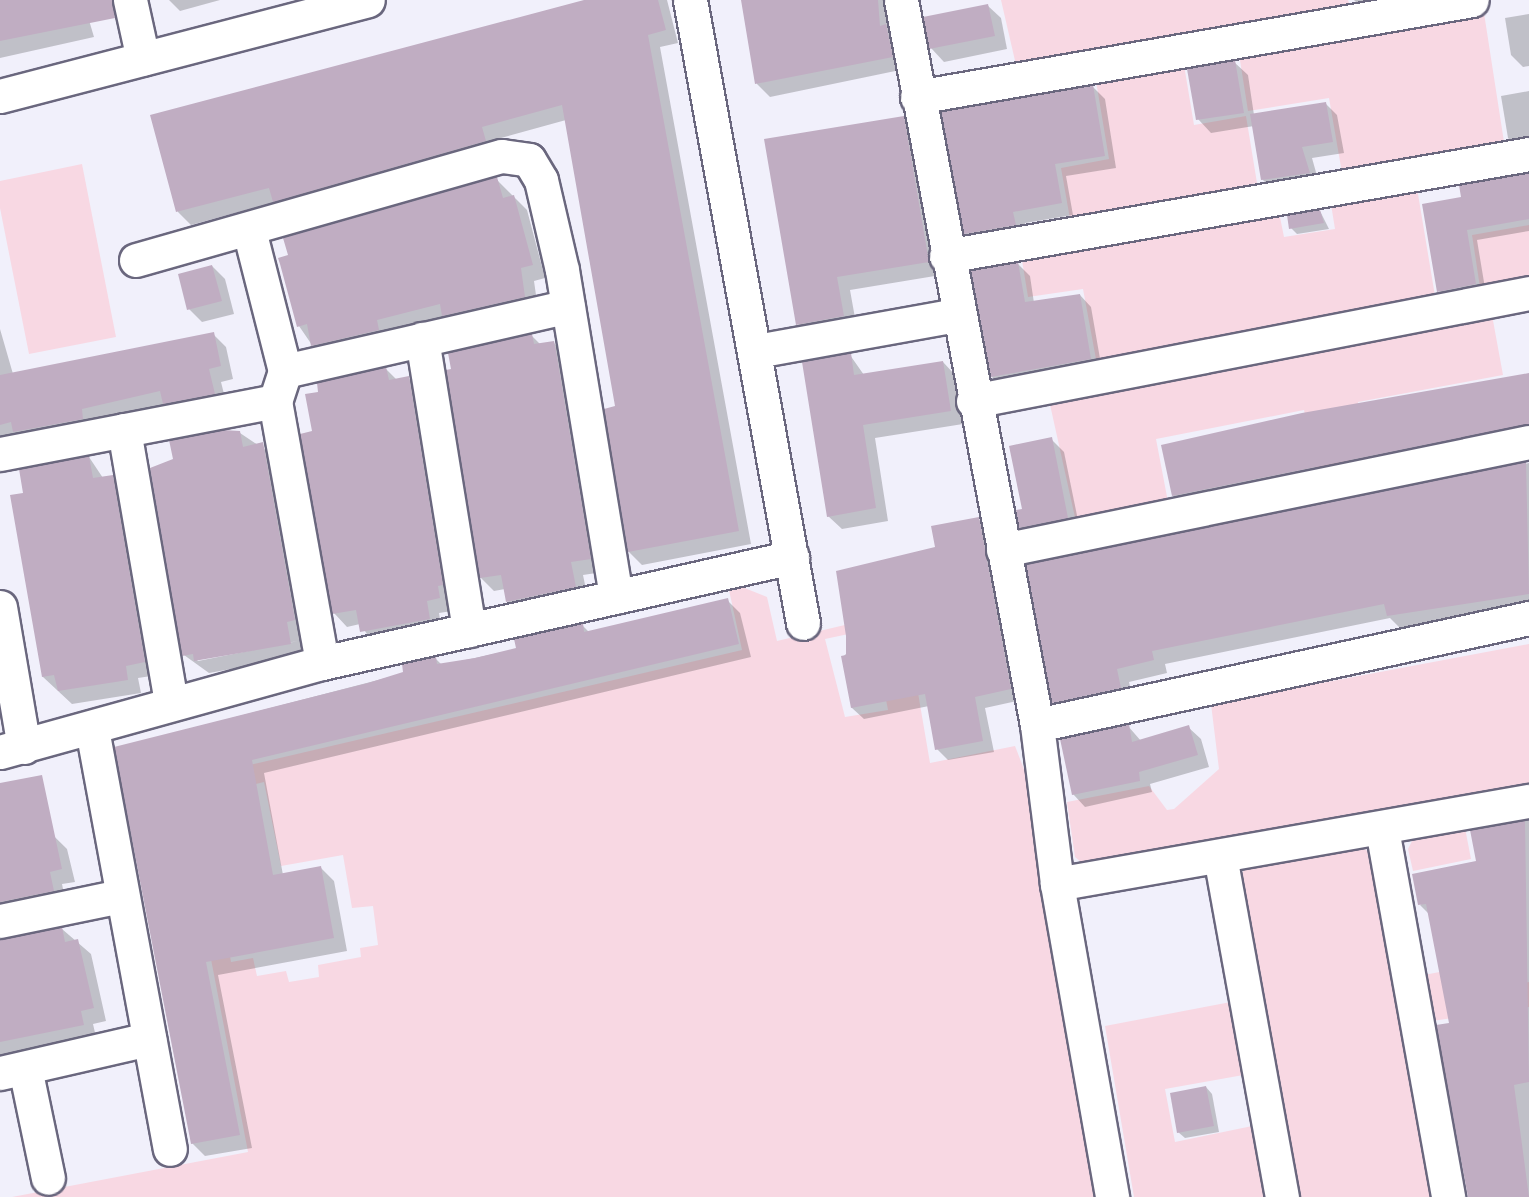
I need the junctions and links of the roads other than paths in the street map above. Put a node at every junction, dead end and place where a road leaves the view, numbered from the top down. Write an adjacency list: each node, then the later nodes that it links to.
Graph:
1 (130, 0): 6 (street)
2 (368, 0): 6 (street)
3 (690, 0): 17 (street)
4 (901, 0): 8 (street)
5 (1472, 0): 8 (street)
6 (143, 59): 7 (street)
7 (0, 96)
8 (917, 97): 11 (street)
9 (1529, 154): 11 (street)
10 (249, 230): 12 (street); 14 (street); 18 (street)
11 (946, 256): 15 (street)
12 (136, 260)
13 (1529, 293): 20 (street)
14 (568, 306): 16 (street); 26 (street)
15 (957, 315): 17 (street); 20 (street)
16 (423, 339): 18 (street); 30 (street)
17 (756, 351): 25 (street)
18 (285, 371): 19 (street)
19 (274, 401): 21 (street); 31 (street)
20 (973, 401): 24 (street)
21 (124, 430): 23 (street); 32 (street)
22 (1529, 442): 24 (street)
23 (0, 454)
24 (1003, 550): 33 (street)
25 (792, 557): 26 (street); 29 (street)
26 (616, 597): 30 (street)
27 (0, 607): 35 (street)
28 (1529, 618): 33 (street)
29 (803, 623)
30 (469, 630): 31 (street)
31 (322, 663): 32 (street)
32 (171, 701): 34 (street)
33 (1037, 725): 39 (street)
34 (92, 729): 35 (street); 40 (street)
35 (12, 750)
36 (1529, 801): 37 (street)
37 (1382, 829): 38 (street); 48 (street)
38 (1220, 856): 39 (street); 47 (street)
39 (1057, 884): 46 (street)
40 (121, 896): 41 (street); 42 (street)
41 (0, 921)
42 (149, 1039): 43 (street); 44 (street)
43 (13, 1070): 45 (street)
44 (170, 1149)
45 (48, 1178)
46 (1112, 1197)
47 (1282, 1197)
48 (1448, 1197)

